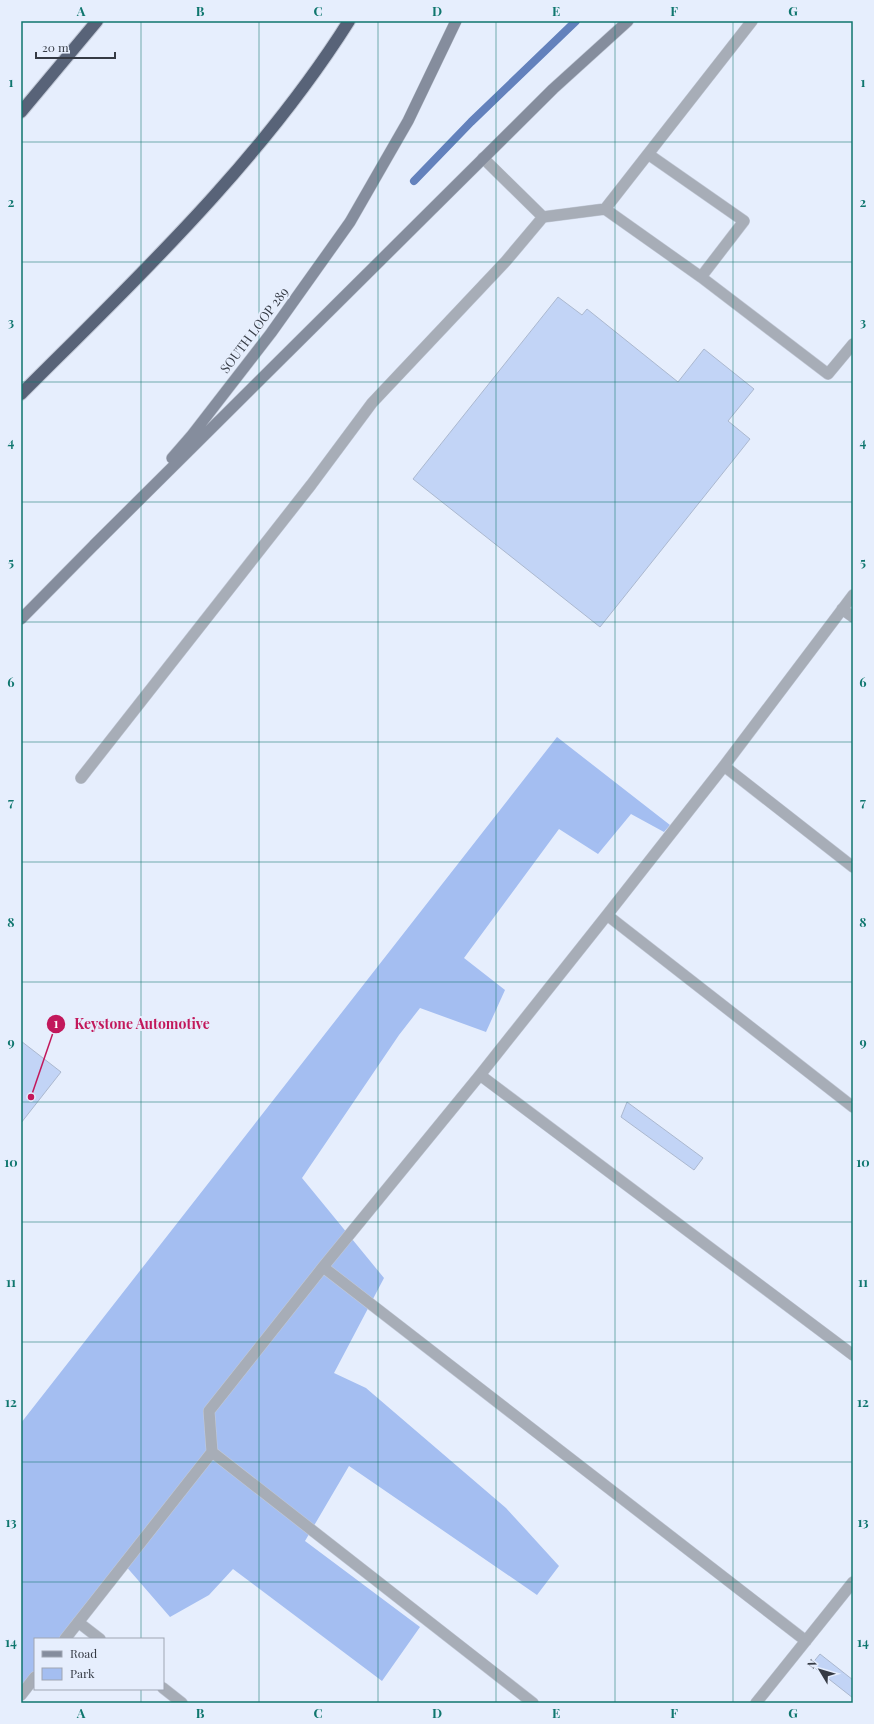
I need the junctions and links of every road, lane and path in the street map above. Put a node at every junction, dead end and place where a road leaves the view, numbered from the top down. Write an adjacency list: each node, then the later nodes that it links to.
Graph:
1 (97, 21): 6 (highway)
2 (349, 21): 13 (highway)
3 (456, 21): 14 (main road, SOUTH LOOP 289)
4 (628, 21): 8 (main road)
5 (752, 21): 7 (street)
6 (21, 112)
7 (648, 154): 9 (street); 11 (street)
8 (483, 158): 10 (street); 14 (main road)
9 (605, 209): 10 (street); 11 (street)
10 (542, 217): 20 (street)
11 (700, 276): 12 (street)
12 (853, 344)
13 (21, 394)
14 (94, 545): 18 (main road, SOUTH LOOP 289)
15 (853, 595): 16 (street)
16 (842, 609): 17 (street); 19 (street)
17 (853, 617)
18 (21, 619)
19 (724, 766): 21 (street); 22 (street)
20 (81, 778)
21 (853, 867)
22 (607, 915): 23 (street); 24 (street)
23 (480, 1075): 25 (street); 26 (street)
24 (853, 1107)
25 (323, 1267): 27 (street); 32 (street)
26 (853, 1355)
27 (212, 1452): 29 (street); 37 (street)
28 (853, 1582): 32 (street)
29 (78, 1622): 30 (street); 31 (street)
30 (66, 1638)
31 (99, 1638)
32 (806, 1641): 38 (street)
33 (34, 1678): 35 (street)
34 (164, 1689): 36 (street)
35 (21, 1695)
36 (182, 1703)
37 (533, 1703)
38 (756, 1703)

